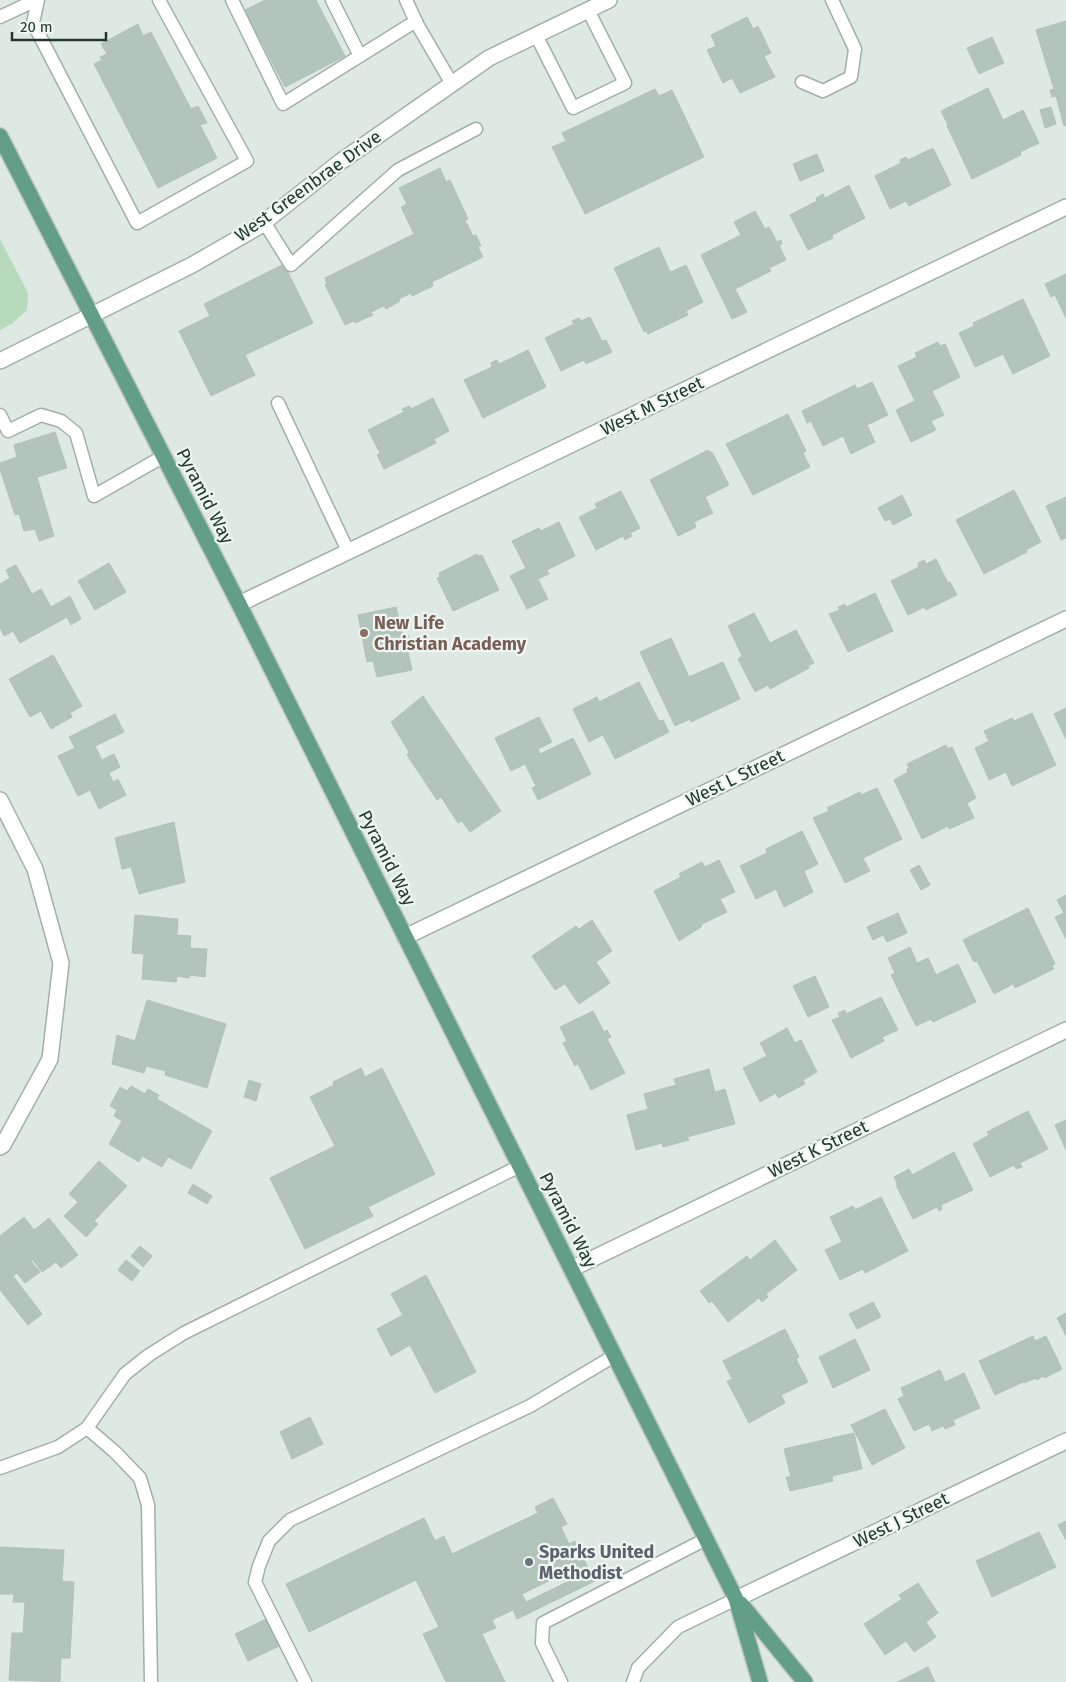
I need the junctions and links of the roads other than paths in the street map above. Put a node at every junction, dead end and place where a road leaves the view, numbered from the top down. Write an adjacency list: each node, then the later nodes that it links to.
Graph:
1 (37, 0): 2 (lane); 9 (lane)
2 (159, 0)
3 (232, 0): 12 (lane)
4 (332, 0): 12 (lane)
5 (406, 0): 10 (lane)
6 (609, 0): 8 (street, West Greenbrae Drive)
7 (832, 0): 13 (lane)
8 (588, 10): 11 (street, West Greenbrae Drive); 11 (lane)
9 (0, 16)
10 (416, 21): 12 (lane); 14 (lane)
11 (536, 35): 14 (street, West Greenbrae Drive)
12 (360, 56)
13 (802, 82)
14 (452, 84): 18 (street, West Greenbrae Drive)
15 (476, 129): 18 (lane)
16 (0, 136): 19 (main road, Pyramid Way)
17 (1066, 207): 24 (street, West M Street)
18 (264, 222): 19 (street, West Greenbrae Drive)
19 (93, 315): 20 (street, West Greenbrae Drive); 23 (main road, Pyramid Way)
20 (0, 361)
21 (278, 403): 24 (lane)
22 (0, 415): 23 (lane)
23 (164, 456): 25 (main road, Pyramid Way)
24 (348, 552): 25 (street, West M Street)
25 (239, 604): 28 (main road, Pyramid Way)
26 (1066, 619): 28 (street, West L Street)
27 (0, 800): 30 (street)
28 (405, 937): 31 (main road, Pyramid Way)
29 (1066, 1030): 32 (street, West K Street)
30 (0, 1147)
31 (520, 1166): 32 (main road, Pyramid Way); 34 (lane)
32 (571, 1269): 33 (main road, Pyramid Way)
33 (614, 1356): 37 (main road, Pyramid Way); 40 (lane)
34 (88, 1428): 36 (lane); 39 (lane)
35 (1066, 1441): 38 (street, West J Street)
36 (0, 1468)
37 (706, 1539): 38 (main road, Pyramid Way); 41 (lane)
38 (736, 1599): 42 (lane); 43 (main road, Pyramid Way); 44 (main road, Pyramid Way)
39 (151, 1682)
40 (305, 1682)
41 (561, 1682)
42 (633, 1682)
43 (760, 1682)
44 (804, 1682)

